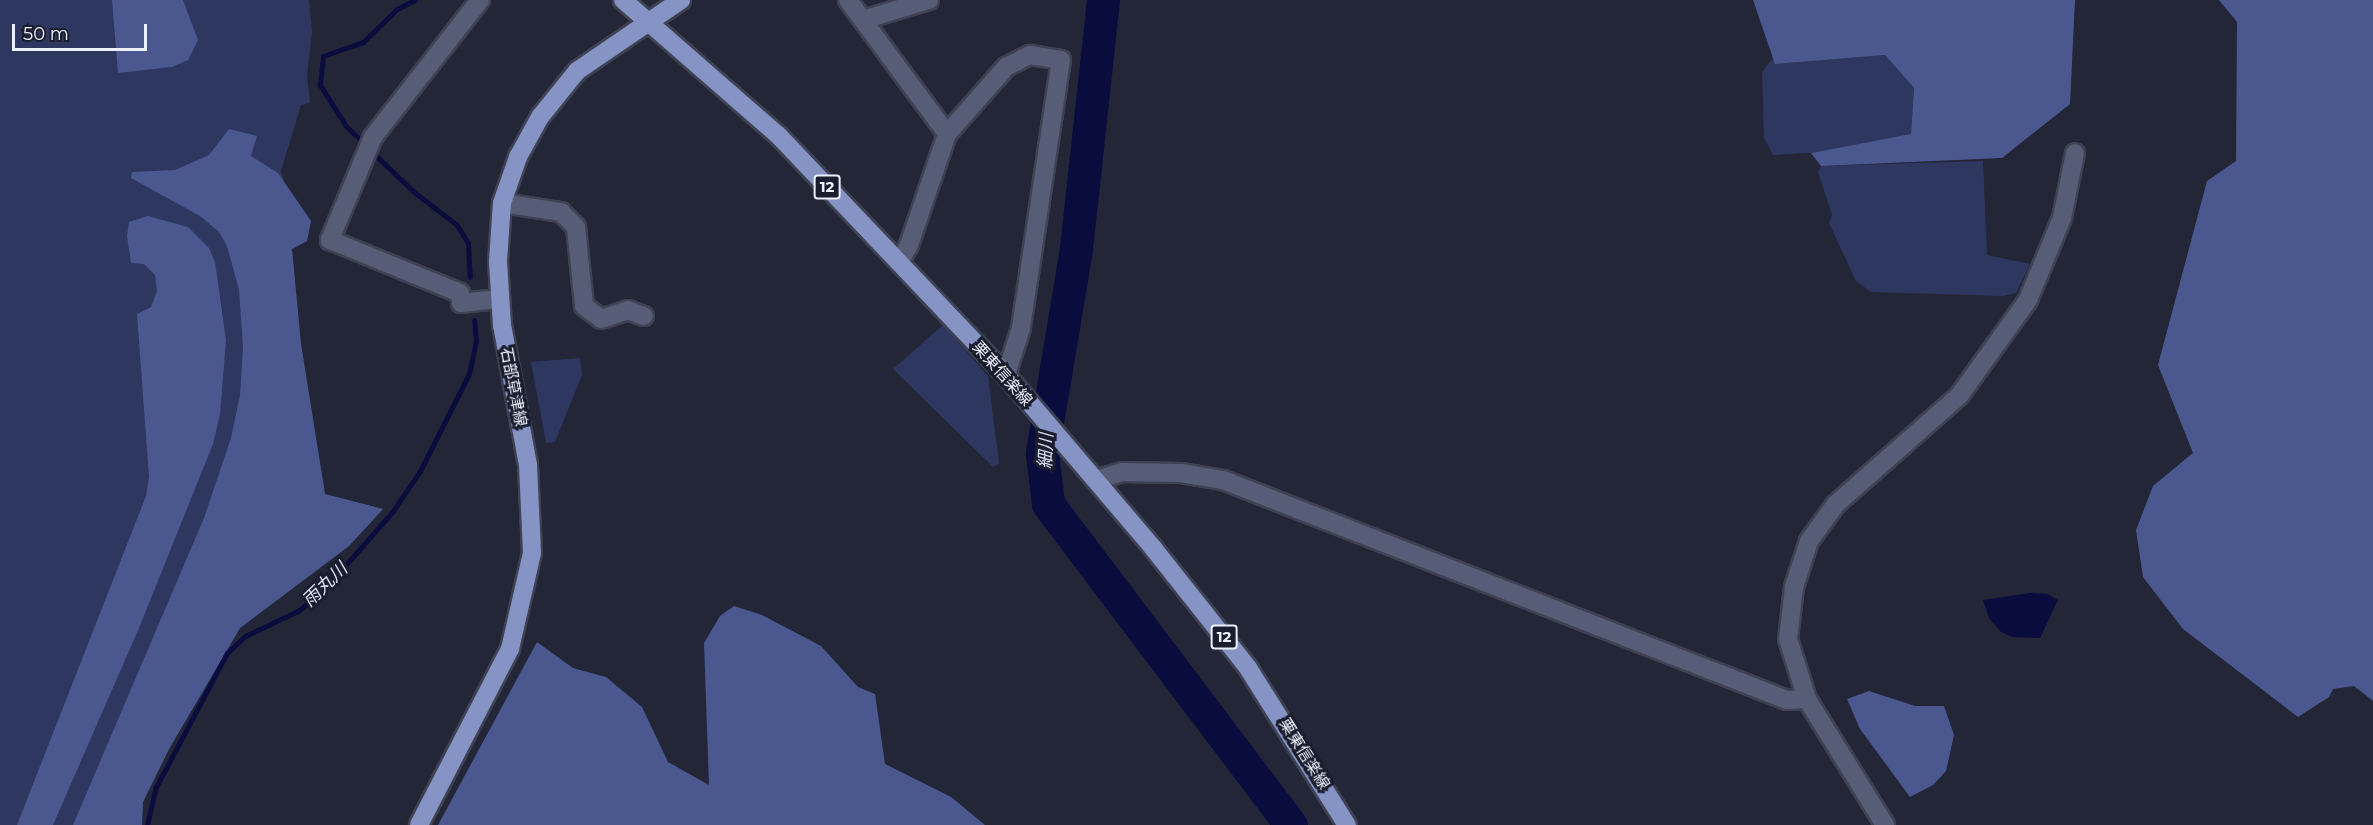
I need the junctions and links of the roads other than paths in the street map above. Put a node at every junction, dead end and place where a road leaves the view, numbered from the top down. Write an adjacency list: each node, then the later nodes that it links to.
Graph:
1 (480, 0): 12 (street)
2 (623, 0): 7 (main road, 栗東信楽線 / 12)
3 (681, 0): 7 (main road, 石部草津線)
4 (848, 0): 6 (street)
5 (929, 0): 6 (street)
6 (863, 20): 8 (street)
7 (647, 21): 10 (main road, 石部草津線); 11 (main road, 栗東信楽線 / 12)
8 (947, 134): 11 (street); 14 (street)
9 (2075, 153): 16 (street)
10 (502, 203): 12 (main road, 石部草津線); 13 (street)
11 (899, 262): 14 (main road, 栗東信楽線 / 12)
12 (500, 299): 17 (main road, 石部草津線)
13 (645, 316)
14 (1011, 382): 15 (main road, 栗東信楽線 / 12)
15 (1096, 480): 16 (street); 18 (main road, 栗東信楽線 / 12)
16 (1807, 699): 19 (street)
17 (419, 825)
18 (1347, 825)
19 (1885, 825)

